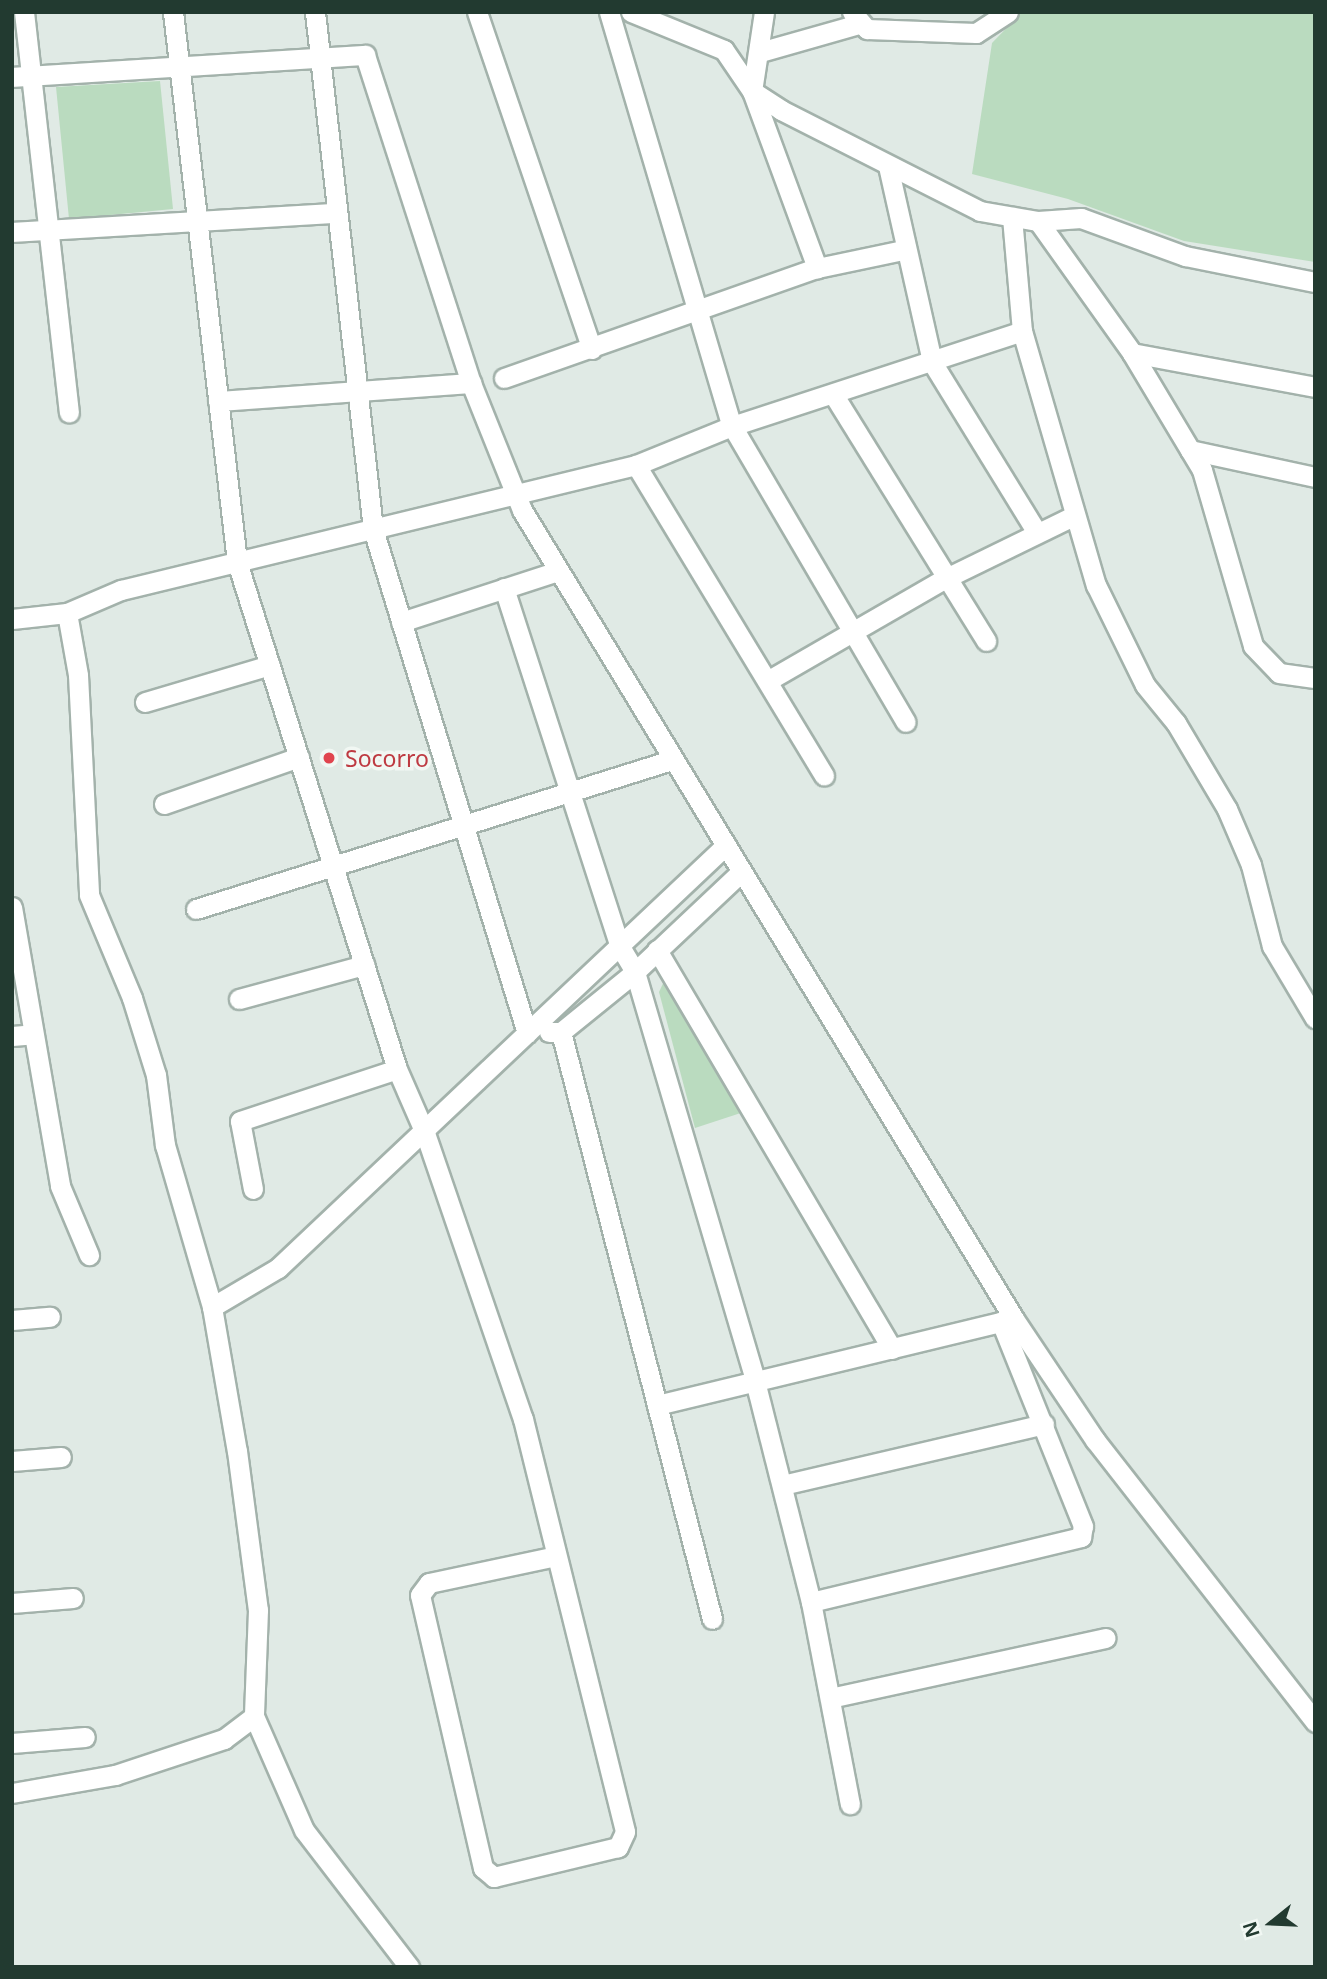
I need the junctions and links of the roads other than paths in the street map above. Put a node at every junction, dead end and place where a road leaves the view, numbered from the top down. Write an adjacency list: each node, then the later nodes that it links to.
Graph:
1 (24, 12): 13 (street)
2 (173, 12): 12 (street)
3 (315, 12): 11 (street)
4 (477, 12): 27 (street)
5 (609, 12): 25 (street)
6 (631, 12): 14 (street)
7 (764, 12): 10 (street)
8 (1008, 12): 9 (street)
9 (856, 18): 10 (street)
10 (760, 52): 14 (street)
11 (319, 56): 12 (street); 16 (street); 31 (street)
12 (179, 66): 13 (street); 18 (street)
13 (22, 76): 20 (street)
14 (752, 91): 15 (street); 23 (street)
15 (888, 166): 17 (street); 22 (street)
16 (335, 213): 18 (street); 33 (street)
17 (1012, 218): 19 (street); 26 (street)
18 (197, 221): 20 (street); 35 (street)
19 (1038, 221): 24 (street); 28 (street)
20 (50, 230): 21 (street); 36 (street)
21 (12, 232)
22 (903, 250): 23 (street); 29 (street)
23 (817, 268): 25 (street)
24 (1315, 282)
25 (702, 310): 27 (street); 37 (street)
26 (1022, 331): 29 (street); 42 (street)
27 (592, 349): 30 (street)
28 (1132, 352): 32 (street); 38 (street)
29 (932, 362): 34 (street); 44 (street)
30 (504, 378)
31 (471, 383): 33 (street); 41 (street)
32 (1315, 387)
33 (357, 391): 35 (street); 43 (street)
34 (835, 397): 37 (street); 47 (street)
35 (218, 401): 45 (street)
36 (69, 412)
37 (732, 426): 39 (street); 52 (street)
38 (1190, 450): 40 (street); 55 (street)
39 (636, 465): 41 (street); 56 (street)
40 (1315, 477)
41 (517, 499): 43 (street); 46 (street)
42 (1073, 516): 44 (street); 75 (street)
43 (373, 530): 45 (street); 51 (street)
44 (1036, 531): 47 (street)
45 (237, 562): 49 (street); 54 (street)
46 (558, 571): 48 (street); 60 (street)
47 (944, 579): 52 (street); 53 (street)
48 (504, 588): 51 (street); 62 (street)
49 (67, 612): 50 (street); 84 (street)
50 (12, 619)
51 (401, 622): 64 (street)
52 (856, 632): 56 (street); 58 (street)
53 (986, 641)
54 (270, 665): 57 (street); 59 (street)
55 (1315, 678)
56 (769, 680): 61 (street)
57 (145, 702)
58 (906, 722)
59 (299, 757): 63 (street); 66 (street)
60 (671, 760): 62 (street); 65 (street)
61 (824, 776)
62 (570, 793): 64 (street); 70 (street)
63 (164, 804)
64 (462, 826): 66 (street); 77 (street)
65 (726, 845): 67 (street); 70 (street)
66 (332, 865): 69 (street); 72 (street)
67 (741, 872): 71 (street); 87 (street)
68 (12, 907): 78 (street)
69 (196, 909)
70 (620, 945): 73 (street); 77 (street)
71 (657, 950): 73 (street); 88 (street)
72 (364, 965): 74 (street); 80 (street)
73 (635, 972): 76 (street); 89 (street)
74 (239, 999)
75 (1315, 1018)
76 (561, 1032): 77 (street); 90 (street)
77 (527, 1033): 81 (street)
78 (33, 1034): 79 (street); 83 (street)
79 (12, 1035)
80 (397, 1069): 81 (street); 82 (street)
81 (425, 1133): 84 (street); 95 (street)
82 (253, 1189)
83 (89, 1255)
84 (212, 1307): 102 (street)
85 (50, 1317): 86 (street)
86 (12, 1320)
87 (1007, 1320): 88 (street); 91 (street); 103 (street)
88 (892, 1349): 89 (street)
89 (755, 1381): 90 (street); 94 (street)
90 (657, 1405): 99 (street)
91 (1044, 1424): 94 (street); 97 (street)
92 (61, 1457): 93 (street)
93 (12, 1461)
94 (782, 1485): 97 (street)
95 (556, 1556): 95 (street)
96 (73, 1598): 98 (street)
97 (811, 1602): 101 (street)
98 (12, 1603)
99 (712, 1619)
100 (1105, 1638): 101 (street)
101 (830, 1698): 107 (street)
102 (254, 1716): 106 (street); 108 (street)
103 (1315, 1722)
104 (85, 1737): 105 (street)
105 (12, 1743)
106 (12, 1793)
107 (850, 1804)
108 (409, 1967)

